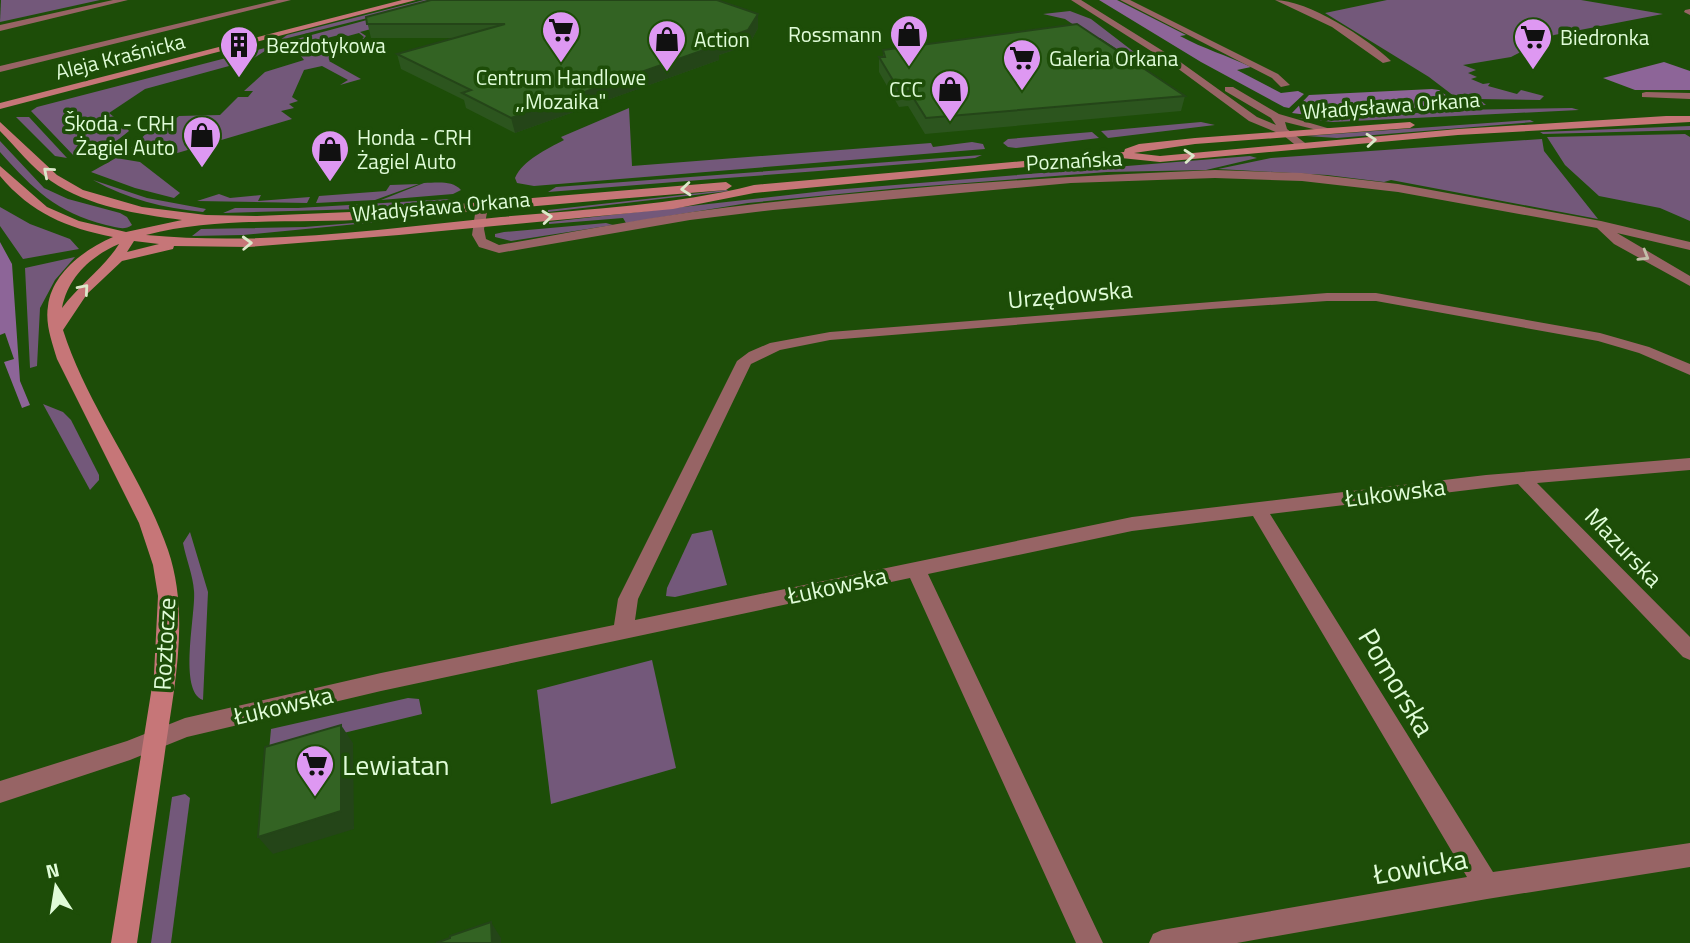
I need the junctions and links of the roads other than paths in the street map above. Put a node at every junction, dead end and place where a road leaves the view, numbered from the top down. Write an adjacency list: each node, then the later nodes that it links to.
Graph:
1 (124, 0): 9 (street)
2 (287, 0): 11 (street)
3 (384, 0): 14 (street, Aleja Kraśnicka)
4 (412, 0): 16 (street, Aleja Kraśnicka)
5 (1075, 0): 18 (street)
6 (1087, 0): 17 (street)
7 (1125, 0): 12 (street)
8 (1279, 0): 10 (street)
9 (0, 28)
10 (1386, 61)
11 (0, 69)
12 (1285, 85)
13 (1646, 95): 15 (street)
14 (0, 96)
15 (1690, 96)
16 (0, 106)
17 (1275, 116): 22 (street); 23 (street)
18 (1253, 118): 23 (street); 24 (street)
19 (1666, 119): 20 (street, Władysława Orkana); 22 (street, Władysława Orkana); 25 (street, Władysława Orkana, one-way to 19)
20 (1690, 119)
21 (0, 125): 30 (street, one-way to 21)
22 (1329, 130): 23 (street, Władysława Orkana)
23 (1287, 133): 24 (street, Władysława Orkana); 25 (street)
24 (1242, 137): 26 (street, Władysława Orkana)
25 (1303, 146): 26 (street, Władysława Orkana, one-way to 25)
26 (1121, 155): 28 (street, Władysława Orkana)
27 (0, 169): 32 (street, Roztocze)
28 (754, 189): 29 (street, Władysława Orkana, one-way to 29); 33 (street, Władysława Orkana, one-way to 28)
29 (482, 208): 31 (street, Władysława Orkana); 33 (street)
30 (141, 211): 31 (street, Władysława Orkana); 35 (street)
31 (206, 219): 35 (street, Roztocze)
32 (73, 224): 35 (street, Roztocze); 38 (street)
33 (479, 224): 34 (street, Poznańska); 36 (street, Władysława Orkana, one-way to 33)
34 (1601, 225): 37 (street, Poznańska); 40 (street, one-way to 40)
35 (130, 237): 36 (street, Władysława Orkana); 38 (street, Roztocze); 39 (street)
36 (178, 243): 39 (street)
37 (1690, 246)
38 (90, 254): 41 (street, Roztocze)
39 (117, 258): 41 (street, one-way to 39)
40 (1690, 282)
41 (57, 324): 49 (street, Roztocze)
42 (1690, 370): 47 (street, Urzędowska)
43 (1690, 464): 44 (street, Łukowska)
44 (1522, 478): 45 (street, Łukowska); 48 (street, Mazurska)
45 (1257, 508): 46 (street, Łukowska); 52 (street, Pomorska)
46 (915, 568): 47 (street, Łukowska); 54 (street)
47 (623, 630): 49 (street, Łukowska)
48 (1690, 651)
49 (155, 740): 50 (street, Łukowska); 53 (street, Roztocze)
50 (0, 792)
51 (1690, 855): 52 (street, Łowicka)
52 (1487, 886): 55 (street, Łowicka)
53 (124, 943)
54 (1090, 943)
55 (1162, 943)

